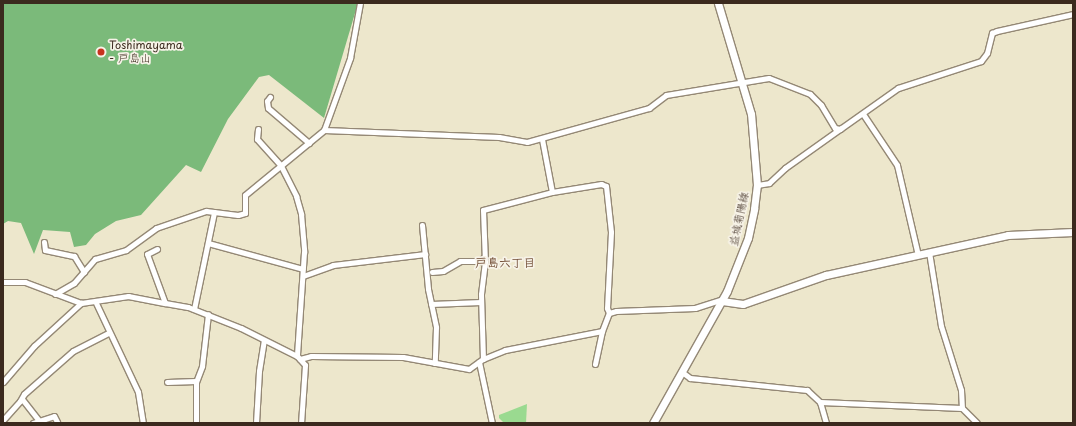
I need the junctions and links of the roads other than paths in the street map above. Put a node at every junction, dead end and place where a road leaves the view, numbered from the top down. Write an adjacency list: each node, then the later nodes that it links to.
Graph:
1 (360, 3): 9 (street)
2 (718, 3): 4 (main road, 益城菊陽線)
3 (1073, 14): 6 (street)
4 (743, 84): 7 (street); 10 (street); 13 (main road, 益城菊陽線)
5 (270, 97): 11 (street)
6 (863, 114): 7 (street); 23 (street)
7 (842, 128): 13 (street)
8 (258, 129): 12 (street)
9 (324, 130): 10 (street); 11 (street)
10 (542, 138): 14 (street)
11 (309, 143): 12 (street)
12 (281, 166): 15 (street); 25 (street)
13 (757, 185): 31 (main road, 益城菊陽線)
14 (552, 192): 24 (street); 38 (street)
15 (214, 212): 19 (street); 26 (street)
16 (422, 225): 22 (street)
17 (1073, 232): 21 (main road)
18 (44, 242): 26 (street)
19 (208, 243): 25 (street); 37 (street)
20 (156, 249): 35 (street)
21 (929, 252): 23 (main road); 53 (street)
22 (425, 254): 28 (street); 36 (street)
23 (918, 255): 31 (main road)
24 (484, 257): 27 (street); 32 (street)
25 (303, 269): 28 (street)
26 (84, 272): 30 (street)
27 (432, 272)
28 (303, 276): 43 (street)
29 (3, 282): 30 (street)
30 (55, 294): 33 (street)
31 (722, 300): 38 (street); 47 (main road, 益城菊陽線)
32 (481, 302): 36 (street); 44 (street)
33 (82, 303): 34 (street); 49 (street)
34 (96, 303): 35 (street); 41 (street)
35 (165, 303): 37 (street)
36 (431, 304): 45 (street)
37 (194, 309): 39 (street)
38 (609, 313): 40 (street)
39 (208, 314): 42 (street); 48 (street)
40 (602, 331): 44 (street); 46 (street)
41 (108, 333): 51 (street); 58 (street)
42 (264, 340): 43 (street); 60 (street)
43 (299, 358): 45 (street); 61 (street)
44 (481, 360): 45 (street); 62 (street)
45 (435, 363)
46 (595, 364)
47 (682, 372): 52 (street); 63 (main road, 益城菊陽線)
48 (196, 381): 50 (street); 59 (street)
49 (3, 382)
50 (167, 382)
51 (22, 399): 54 (street); 55 (street)
52 (820, 402): 53 (street); 64 (street)
53 (962, 408): 65 (street)
54 (3, 420)
55 (38, 421): 56 (street); 57 (street)
56 (57, 422)
57 (32, 423)
58 (143, 423)
59 (196, 423)
60 (256, 423)
61 (301, 423)
62 (492, 423)
63 (654, 423)
64 (826, 423)
65 (977, 423)

